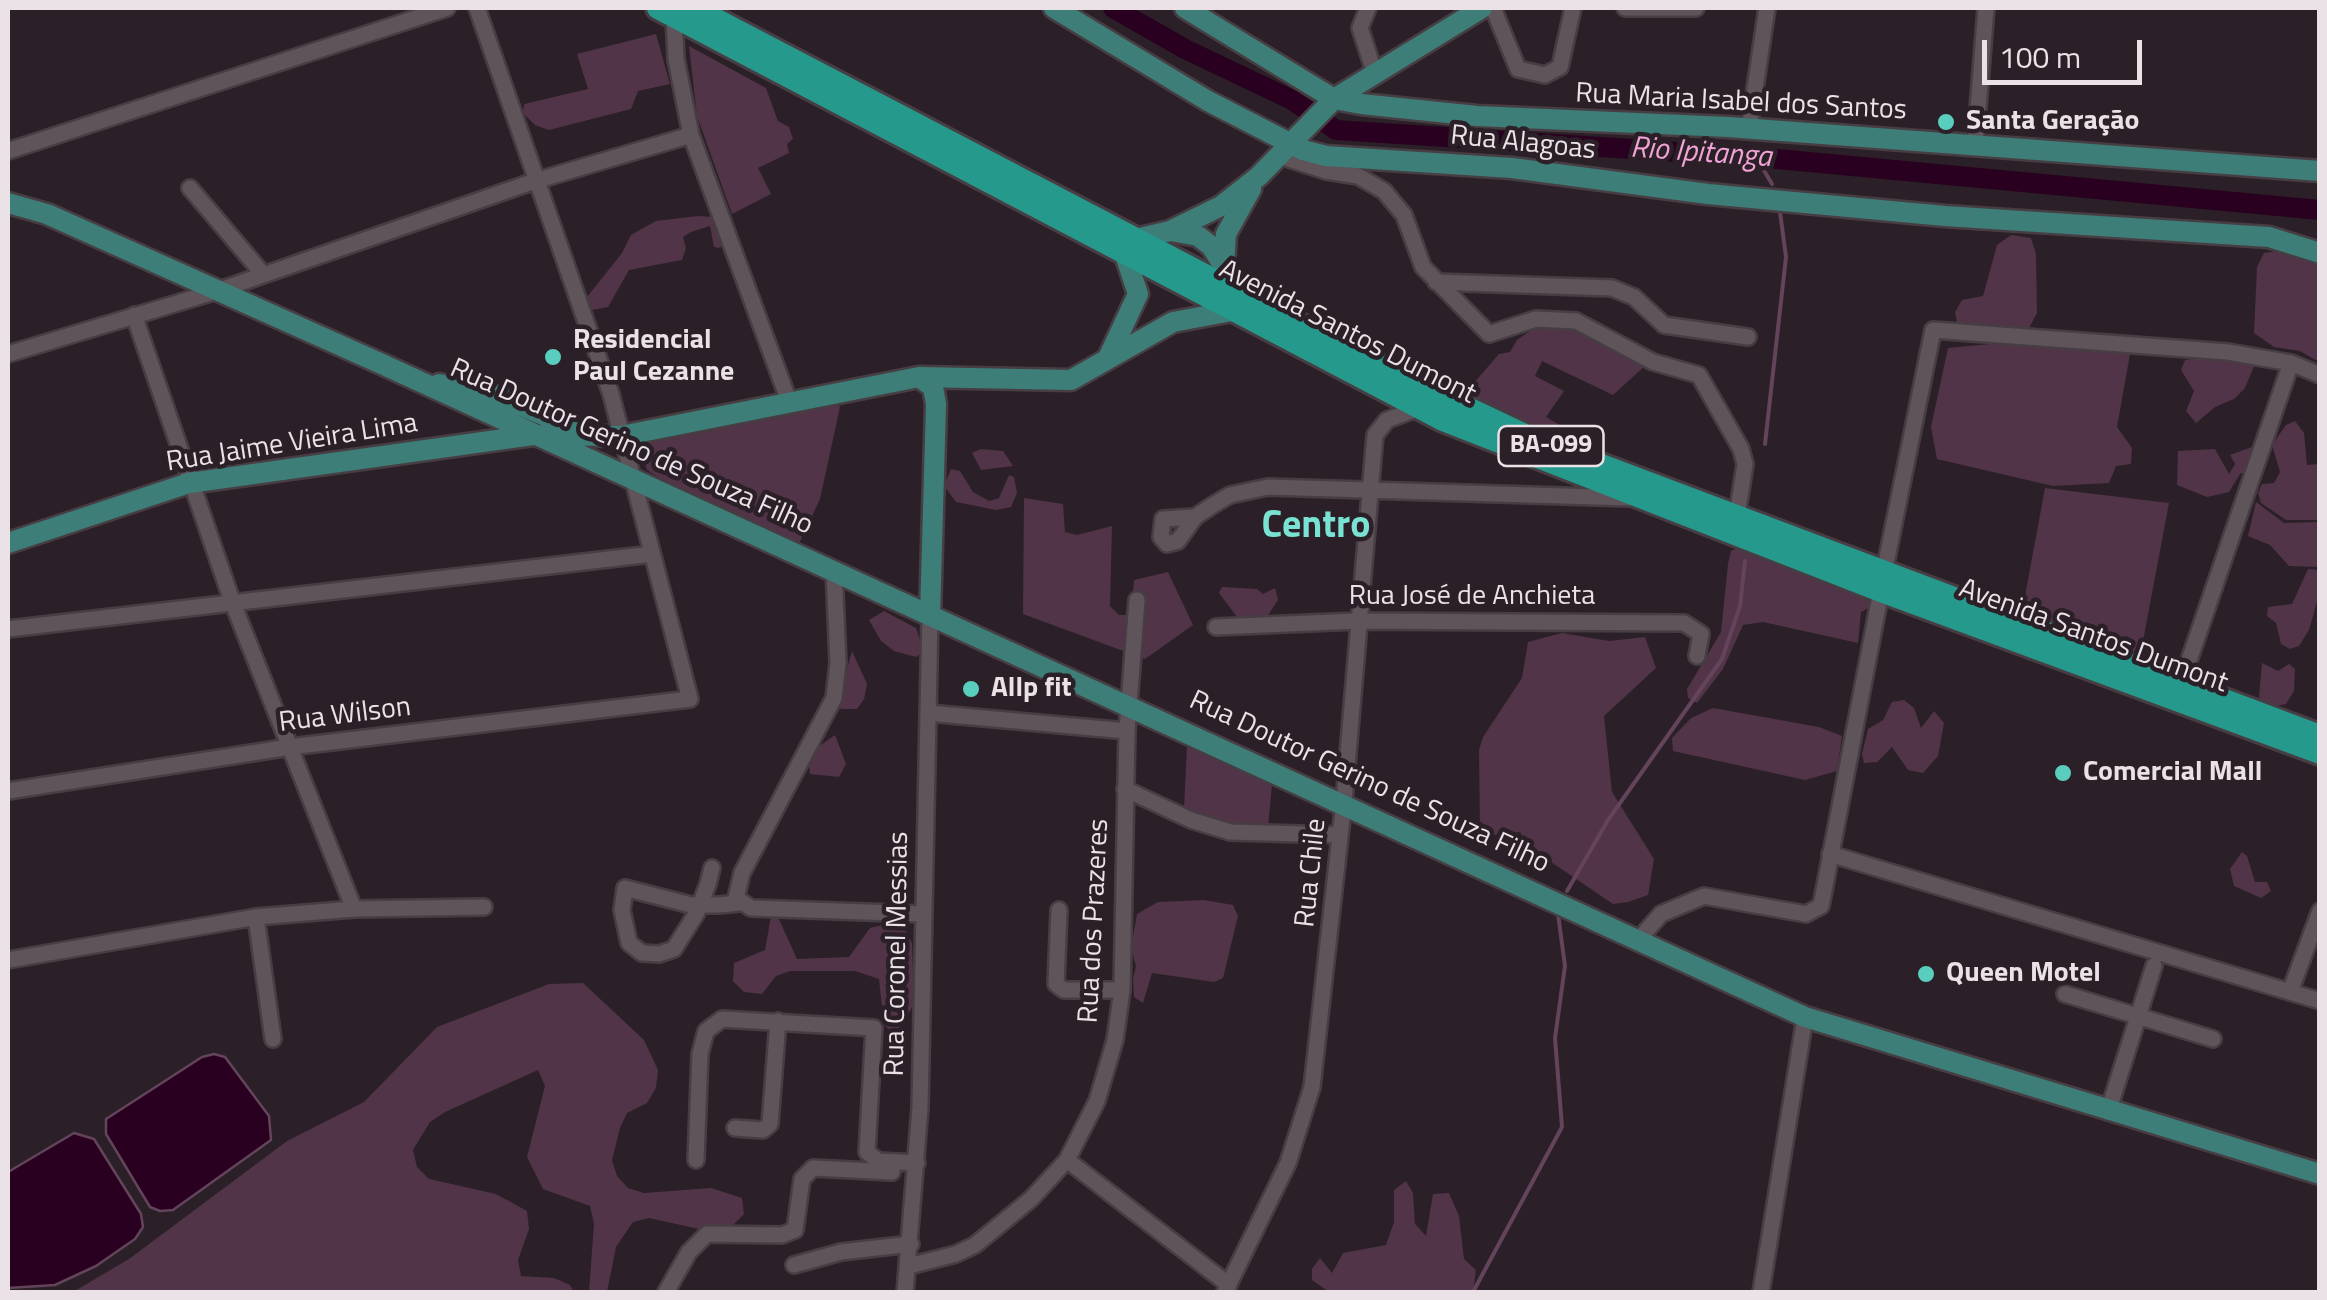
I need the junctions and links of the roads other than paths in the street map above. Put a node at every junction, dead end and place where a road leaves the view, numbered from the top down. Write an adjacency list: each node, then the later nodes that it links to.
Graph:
1 (448, 8): 21 (street)
2 (477, 8): 24 (street)
3 (1054, 8): 19 (main road, Rua Alagoas)
4 (1185, 8): 16 (main road, Rua Maria Isabel dos Santos)
5 (1368, 8): 15 (street)
6 (1482, 8): 15 (main road)
7 (1493, 8): 8 (street)
8 (1573, 8)
9 (1625, 8): 13 (street)
10 (1696, 8): 13 (street)
11 (1767, 8): 17 (street)
12 (1986, 8): 20 (street)
13 (1660, 9)
14 (675, 10): 18 (street); 28 (highway, Avenida Santos Dumont / BA-099)
15 (1376, 74): 16 (main road)
16 (1330, 102): 17 (main road, Rua Maria Isabel dos Santos); 19 (main road)
17 (1748, 128): 20 (main road, Rua Maria Isabel dos Santos)
18 (691, 136): 24 (street); 45 (street)
19 (1290, 144): 23 (main road); 29 (main road, Rua Alagoas); 31 (street)
20 (1975, 146): 22 (main road, Rua Maria Isabel dos Santos)
21 (11, 152)
22 (2320, 170)
23 (1259, 176): 27 (main road); 32 (main road)
24 (535, 181): 30 (street); 49 (street)
25 (190, 188): 30 (street)
26 (8, 202): 33 (main road, Rua Doutor Gerino de Souza Filho)
27 (1170, 231): 28 (main road); 32 (main road)
28 (1130, 246): 32 (highway, Avenida Santos Dumont / BA-099); 34 (main road)
29 (2320, 253)
30 (263, 274): 33 (street)
31 (1436, 282): 37 (street); 55 (street)
32 (1230, 288): 36 (main road, Rua Jaime Vieira Lima); 46 (highway, Avenida Santos Dumont / BA-099); 55 (highway, Avenida Santos Dumont / BA-099)
33 (214, 292): 35 (street); 44 (main road, Rua Doutor Gerino de Souza Filho)
34 (1138, 294): 36 (main road); 39 (main road)
35 (134, 314): 38 (street); 52 (street)
36 (1173, 322): 39 (main road, Rua Jaime Vieira Lima)
37 (1748, 338)
38 (8, 354)
39 (1108, 358): 43 (main road, Rua Jaime Vieira Lima)
40 (2291, 363): 41 (street); 62 (street); 70 (street)
41 (2320, 374)
42 (918, 377): 43 (main road, Rua Jaime Vieira Lima); 45 (main road, Rua Jaime Vieira Lima); 50 (main road)
43 (972, 378): 50 (main road)
44 (418, 382): 47 (main road, Rua Doutor Gerino de Souza Filho); 48 (main road, Rua Doutor Gerino de Souza Filho)
45 (790, 404): 49 (main road, Rua Jaime Vieira Lima)
46 (1419, 408): 53 (street, Rua Chile); 54 (highway, Avenida Santos Dumont / BA-099)
47 (533, 435): 48 (main road, Rua Jaime Vieira Lima); 51 (main road, Rua Doutor Gerino de Souza Filho); 52 (main road, Rua Jaime Vieira Lima)
48 (591, 435): 49 (main road, Rua Jaime Vieira Lima)
49 (621, 436): 51 (street)
50 (935, 436): 65 (main road)
51 (630, 477): 57 (street); 61 (main road, Rua Doutor Gerino de Souza Filho)
52 (188, 484): 58 (main road, Rua Jaime Vieira Lima); 64 (street)
53 (1369, 492): 54 (street); 56 (street); 66 (street, Rua Chile)
54 (1644, 498): 62 (highway, Avenida Santos Dumont / BA-099)
55 (1737, 516): 62 (highway, Avenida Santos Dumont / BA-099)
56 (1195, 517): 56 (street)
57 (644, 526): 59 (street); 60 (street)
58 (8, 543)
59 (652, 554): 60 (street); 75 (street, Rua Wilson)
60 (619, 558): 64 (street)
61 (834, 570): 65 (main road, Rua Doutor Gerino de Souza Filho); 83 (street)
62 (1883, 582): 70 (highway, Avenida Santos Dumont / BA-099); 76 (highway, Avenida Santos Dumont / BA-099); 81 (street)
63 (1137, 600): 71 (street, Rua dos Prazeres)
64 (232, 601): 68 (street); 75 (street)
65 (930, 616): 71 (main road, Rua Doutor Gerino de Souza Filho); 72 (street, Rua Coronel Messias)
66 (1358, 622): 67 (street, Rua José de Anchieta); 69 (street, Rua José de Anchieta); 79 (street, Rua Chile)
67 (1216, 627)
68 (8, 629)
69 (1697, 656)
70 (2181, 684): 74 (highway, Avenida Santos Dumont / BA-099)
71 (1131, 705): 73 (street, Rua dos Prazeres); 79 (main road, Rua Doutor Gerino de Souza Filho)
72 (928, 713): 73 (street); 89 (street, Rua Coronel Messias)
73 (1127, 731): 77 (street, Rua dos Prazeres)
74 (2320, 736)
75 (290, 747): 78 (street, Rua Wilson); 86 (street)
76 (2320, 752)
77 (1126, 789): 80 (street); 94 (street, Rua dos Prazeres)
78 (8, 790)
79 (1344, 801): 80 (street, Rua Chile); 91 (main road, Rua Doutor Gerino de Souza Filho)
80 (1340, 835): 114 (street, Rua Chile)
81 (1830, 854): 91 (street); 95 (street)
82 (712, 868): 84 (street)
83 (738, 903): 84 (street); 89 (street)
84 (700, 905): 84 (street)
85 (484, 907): 86 (street)
86 (354, 908): 90 (street)
87 (1059, 910): 94 (street)
88 (2320, 911): 95 (street)
89 (923, 914): 109 (street, Rua Coronel Messias)
90 (256, 917): 92 (street); 101 (street)
91 (1640, 938): 99 (main road, Rua Doutor Gerino de Souza Filho)
92 (8, 960)
93 (2154, 966): 98 (street)
94 (1122, 990): 107 (street, Rua dos Prazeres)
95 (2290, 992): 97 (street)
96 (2065, 994): 98 (street)
97 (2320, 1001)
98 (2140, 1016): 102 (street); 103 (street)
99 (1805, 1017): 103 (main road, Rua Doutor Gerino de Souza Filho); 118 (street)
100 (778, 1021): 104 (street); 105 (street); 106 (street)
101 (274, 1039)
102 (2212, 1040)
103 (2108, 1112): 110 (main road, Rua Doutor Gerino de Souza Filho)
104 (735, 1128)
105 (866, 1152): 108 (street); 109 (street)
106 (696, 1160)
107 (1068, 1160): 113 (street, Rua dos Prazeres); 114 (street)
108 (853, 1169): 109 (street); 115 (street)
109 (917, 1169): 111 (street, Rua Coronel Messias)
110 (2320, 1174)
111 (911, 1244): 112 (street); 113 (street, Rua Coronel Messias)
112 (794, 1265)
113 (909, 1266): 116 (street, Rua Coronel Messias)
114 (1226, 1286): 117 (street)
115 (666, 1292)
116 (906, 1292)
117 (1208, 1292)
118 (1762, 1292)

